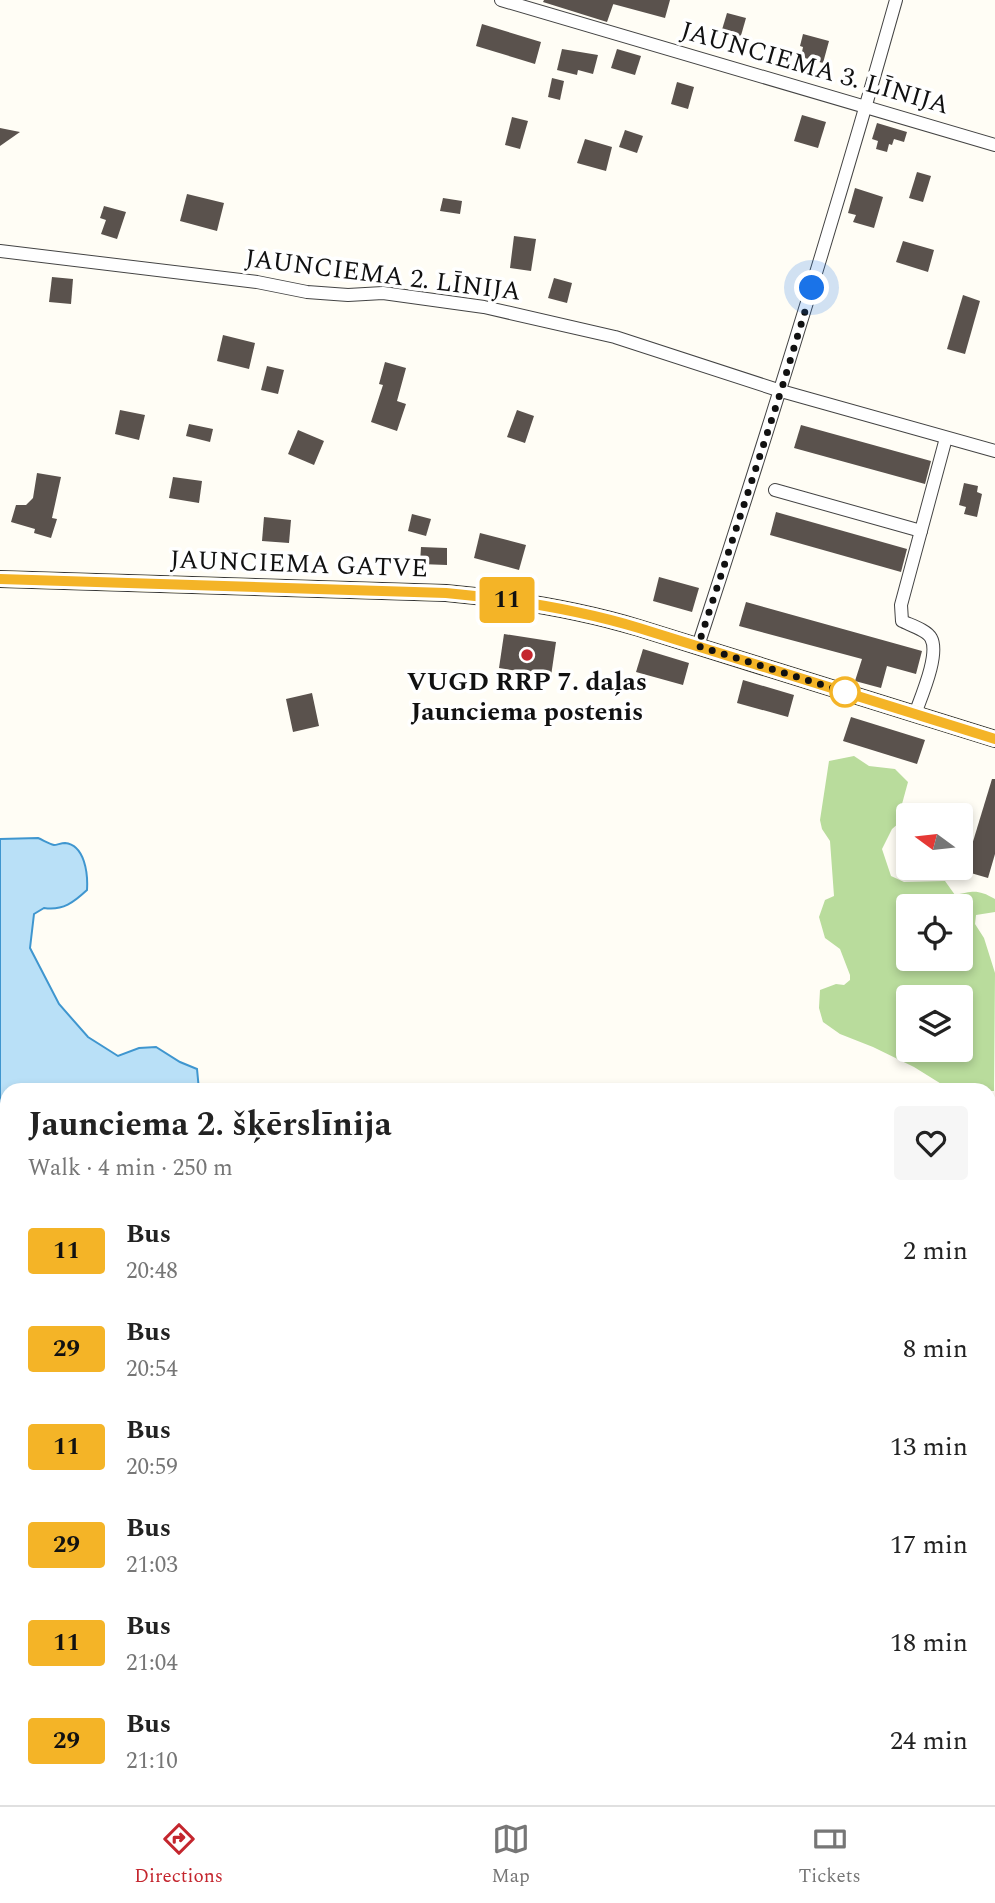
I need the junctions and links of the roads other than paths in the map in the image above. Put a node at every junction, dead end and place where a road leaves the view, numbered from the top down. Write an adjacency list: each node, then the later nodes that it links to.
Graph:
1 (501, 0): 3 (street, JAUNCIEMA 3. LĪNIJA)
2 (896, 0): 3 (street)
3 (866, 106): 4 (street, JAUNCIEMA 3. LĪNIJA); 6 (street)
4 (995, 145)
5 (0, 251): 6 (street, JAUNCIEMA 2. LĪNIJA)
6 (781, 391): 7 (street, JAUNCIEMA 2. LĪNIJA); 12 (street)
7 (946, 438): 8 (street, JAUNCIEMA 2. LĪNIJA); 10 (street)
8 (995, 451)
9 (775, 490): 10 (street)
10 (920, 531): 13 (street)
11 (0, 579): 12 (main road, JAUNCIEMA GATVE)
12 (698, 646): 13 (main road, JAUNCIEMA GATVE)
13 (915, 714): 14 (main road, JAUNCIEMA GATVE)
14 (995, 739)

